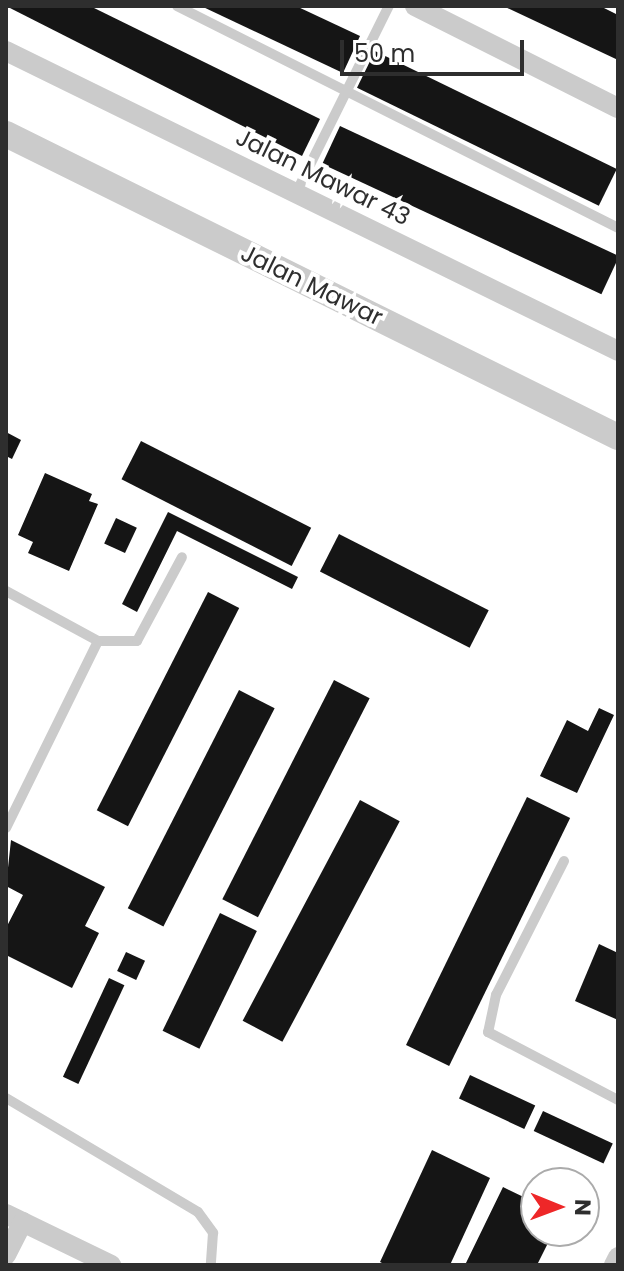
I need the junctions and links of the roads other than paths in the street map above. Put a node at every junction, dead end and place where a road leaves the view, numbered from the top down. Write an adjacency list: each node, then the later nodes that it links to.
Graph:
1 (177, 6): 5 (lane)
2 (389, 6): 5 (lane)
3 (415, 6): 6 (street)
4 (6, 51): 8 (street, Jalan Mawar 43)
5 (347, 91): 8 (lane); 9 (lane)
6 (618, 108)
7 (6, 134): 11 (street, Jalan Mawar)
8 (296, 193): 10 (street, Jalan Mawar 43)
9 (618, 228)
10 (618, 351)
11 (616, 428)
12 (182, 557): 14 (lane)
13 (6, 591): 14 (lane)
14 (98, 641): 15 (lane)
15 (6, 828)
16 (564, 861): 18 (lane)
17 (6, 1098): 23 (lane)
18 (618, 1100)
19 (14, 1218): 20 (street); 22 (street)
20 (6, 1255)
21 (618, 1257): 24 (street)
22 (111, 1265)
23 (211, 1265)
24 (614, 1265)

